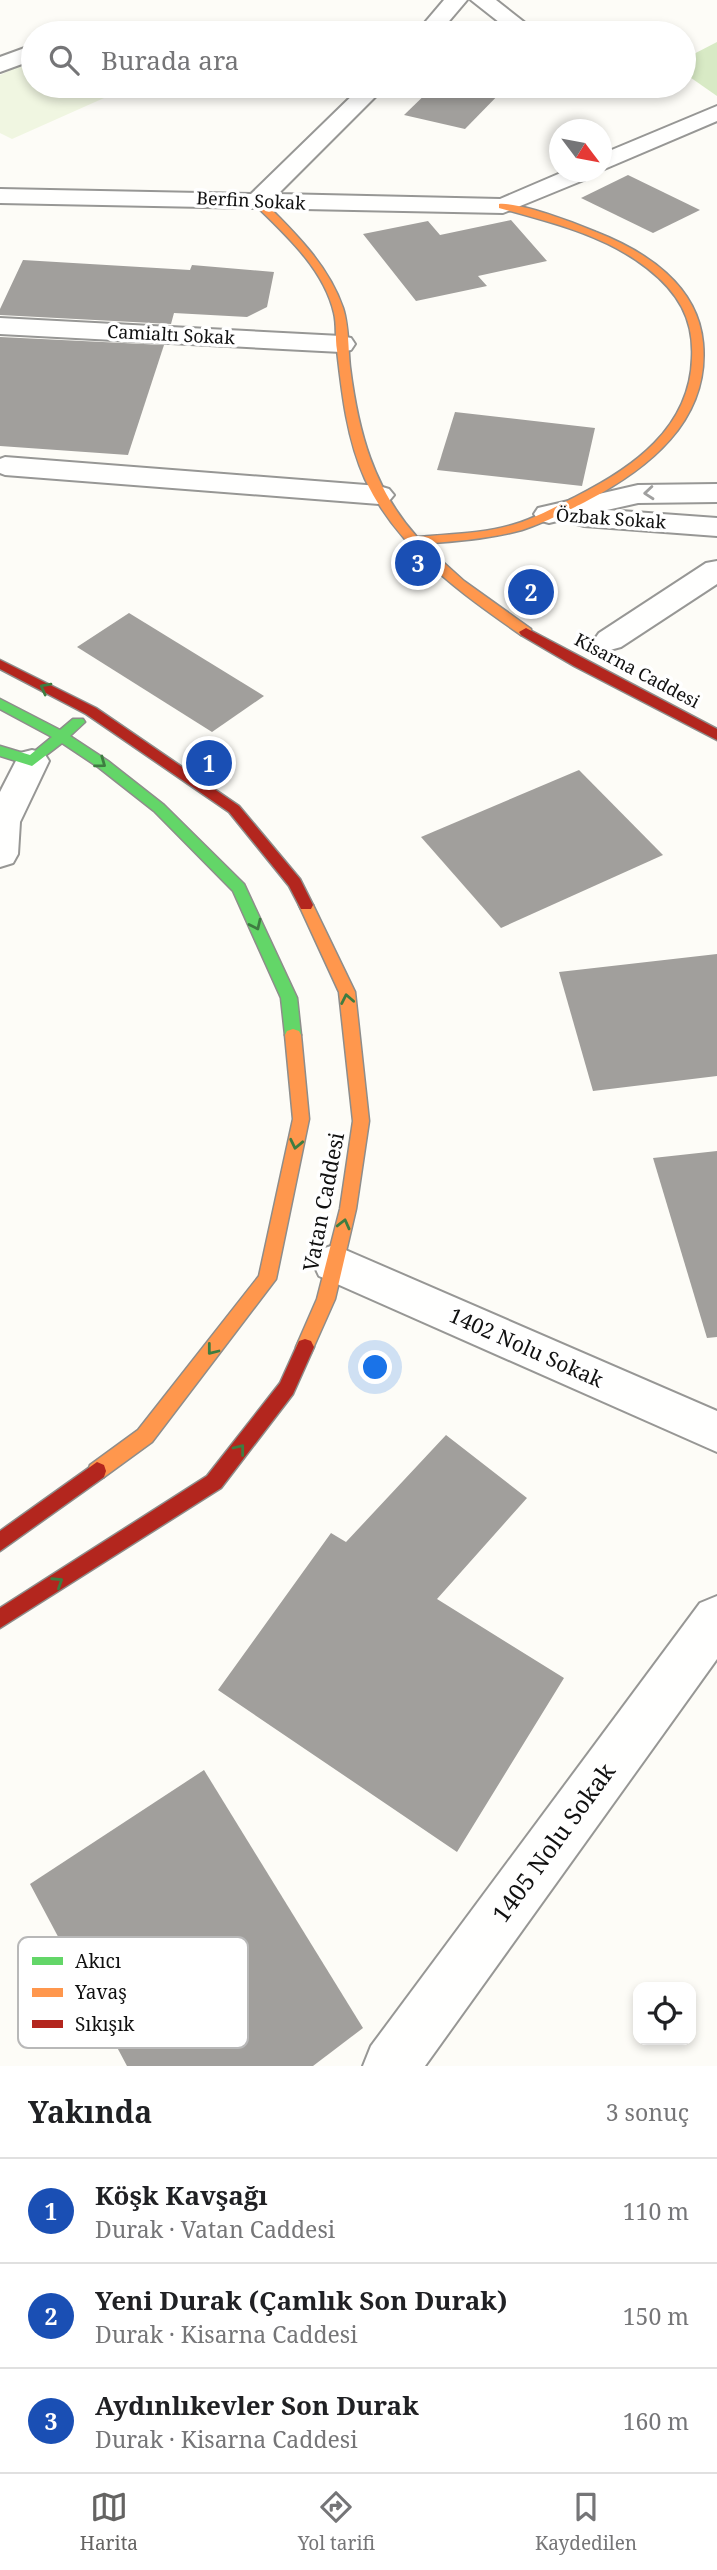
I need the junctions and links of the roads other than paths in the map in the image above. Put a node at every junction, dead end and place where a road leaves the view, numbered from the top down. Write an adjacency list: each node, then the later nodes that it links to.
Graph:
1 (456, 0): 3 (street)
2 (482, 0): 4 (street)
3 (438, 21)
4 (511, 21)
5 (21, 57): 6 (street)
6 (0, 65)
7 (363, 98): 12 (street)
8 (717, 113): 9 (street)
9 (612, 158)
10 (559, 182): 13 (street)
11 (0, 196): 12 (street, Berfin Sokak)
12 (257, 201): 13 (street, Berfin Sokak); 15 (street, Kisarna Caddesi)
13 (503, 206): 19 (street)
14 (0, 326): 15 (street, Camialtı Sokak)
15 (341, 344): 18 (street, Kisarna Caddesi)
16 (5, 466): 18 (street)
17 (717, 493): 19 (street, Özbak Sokak, one-way to 19)
18 (379, 495): 21 (street, Kisarna Caddesi)
19 (547, 515): 20 (street, Özbak Sokak); 21 (street)
20 (717, 527)
21 (415, 541): 27 (street, Kisarna Caddesi)
22 (717, 570): 23 (street)
23 (610, 640)
24 (0, 664): 26 (street, Vatan Caddesi, one-way to 24)
25 (0, 704): 28 (street, Vatan Caddesi)
26 (91, 712): 28 (street); 31 (street, Vatan Caddesi, one-way to 26)
27 (717, 735)
28 (61, 736): 29 (street); 33 (street, Vatan Caddesi, one-way to 33)
29 (16, 756): 30 (street)
30 (0, 854)
31 (334, 1264): 32 (street, 1402 Nolu Sokak); 34 (street, Vatan Caddesi, one-way to 31)
32 (717, 1432)
33 (0, 1542)
34 (0, 1619)
35 (717, 1619): 36 (street, 1405 Nolu Sokak)
36 (391, 2066)

